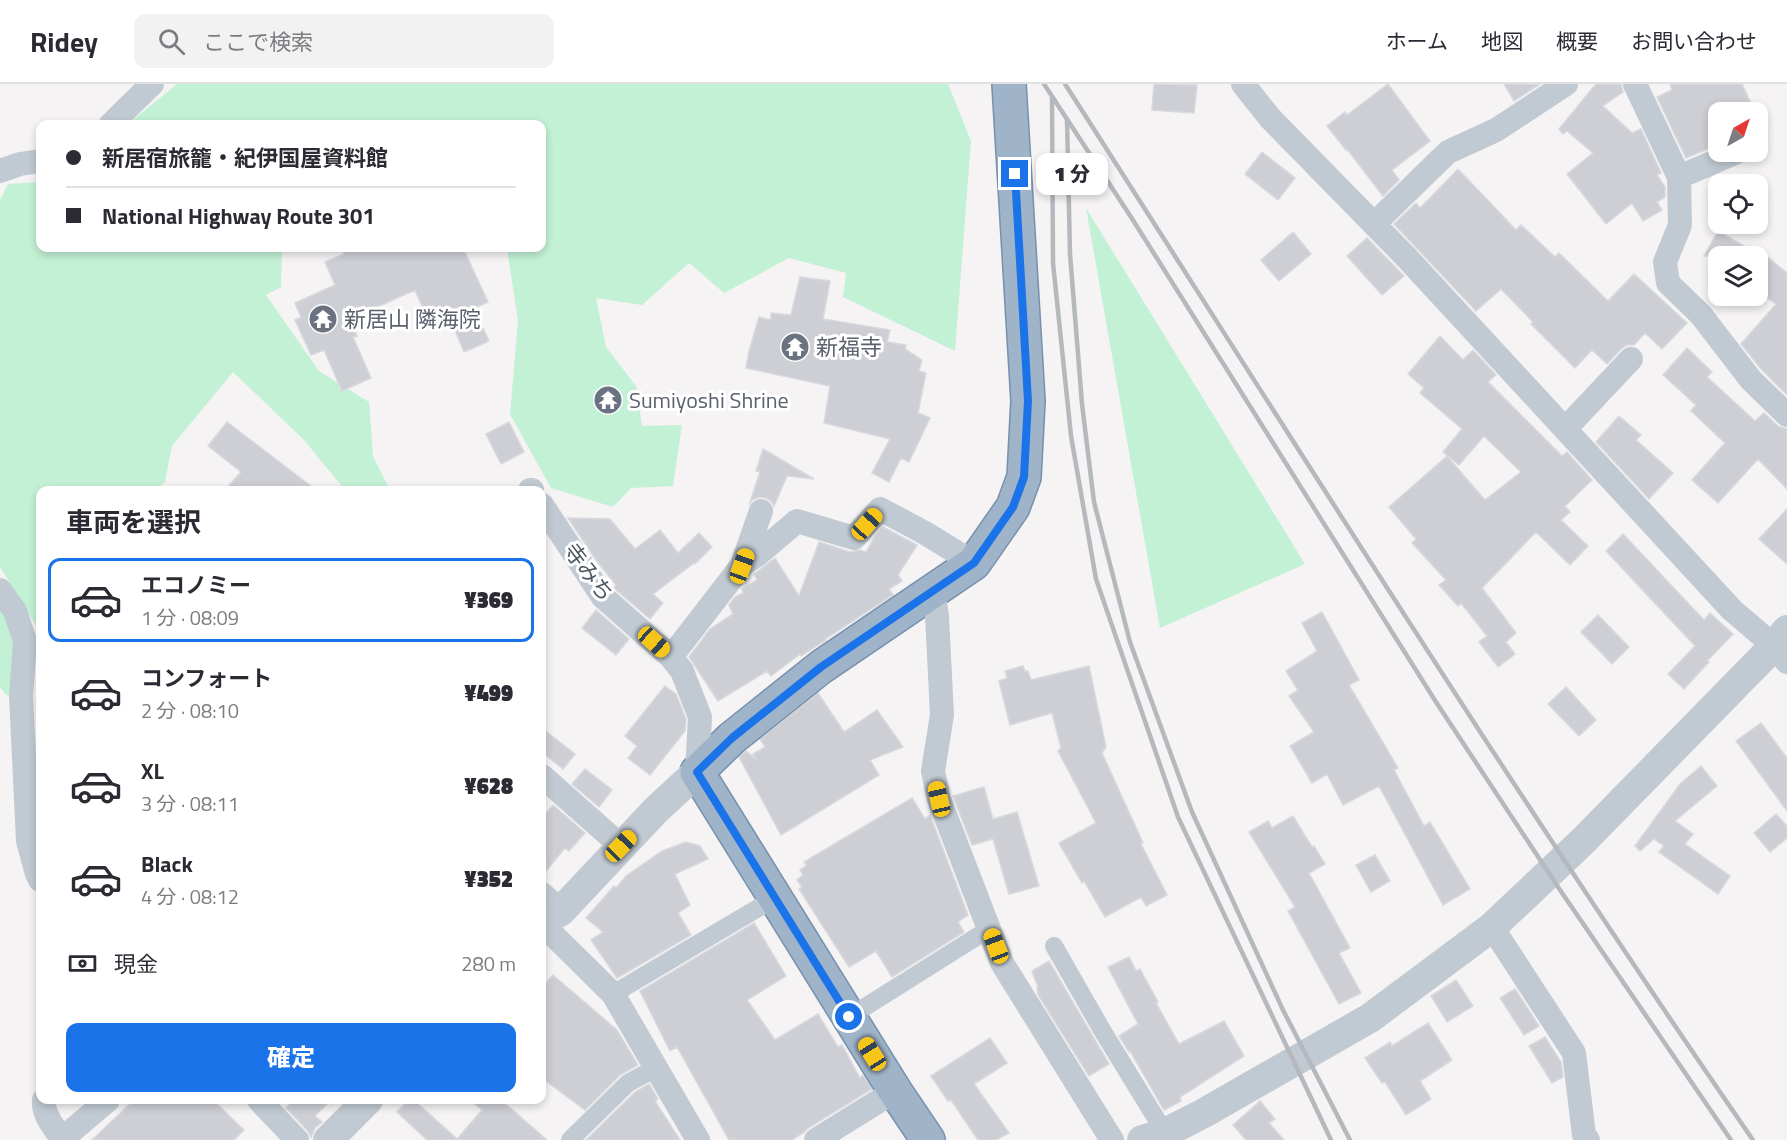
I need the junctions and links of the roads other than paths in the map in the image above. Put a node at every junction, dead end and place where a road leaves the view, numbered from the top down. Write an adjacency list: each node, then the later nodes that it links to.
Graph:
1 (152, 84): 6 (street)
2 (1009, 84): 17 (highway)
3 (1243, 84): 11 (street)
4 (1566, 84): 11 (street)
5 (1635, 84): 10 (street)
6 (115, 120)
7 (36, 162): 9 (street)
8 (1714, 162): 10 (street)
9 (0, 171)
10 (1679, 177): 13 (street)
11 (1374, 224): 14 (street)
12 (1631, 359): 14 (street)
13 (1787, 415)
14 (1566, 428): 21 (street)
15 (546, 511): 22 (street, 寺みち)
16 (761, 511): 18 (street)
17 (974, 563): 18 (street); 20 (highway)
18 (742, 566): 22 (street)
19 (0, 590): 26 (street)
20 (933, 590): 23 (highway); 30 (street)
21 (1783, 646): 29 (street)
22 (671, 657): 23 (street, 寺みち)
23 (697, 772): 25 (street); 27 (highway)
24 (546, 780): 25 (street)
25 (621, 846): 28 (street)
26 (36, 870)
27 (775, 898): 32 (street); 33 (highway)
28 (546, 913): 32 (street)
29 (1492, 927): 40 (street); 49 (street)
30 (989, 929): 33 (street); 48 (street)
31 (1054, 946): 40 (street)
32 (613, 994): 34 (street)
33 (849, 1017): 35 (highway)
34 (656, 1068): 44 (street); 45 (street)
35 (896, 1091): 46 (street); 47 (highway)
36 (43, 1104): 41 (street)
37 (103, 1104): 41 (street)
38 (263, 1104): 42 (street)
39 (364, 1104): 43 (street)
40 (1153, 1136)
41 (62, 1140)
42 (297, 1140)
43 (328, 1140)
44 (570, 1140)
45 (698, 1140)
46 (816, 1140)
47 (928, 1140)
48 (1112, 1140)
49 (1588, 1140)

